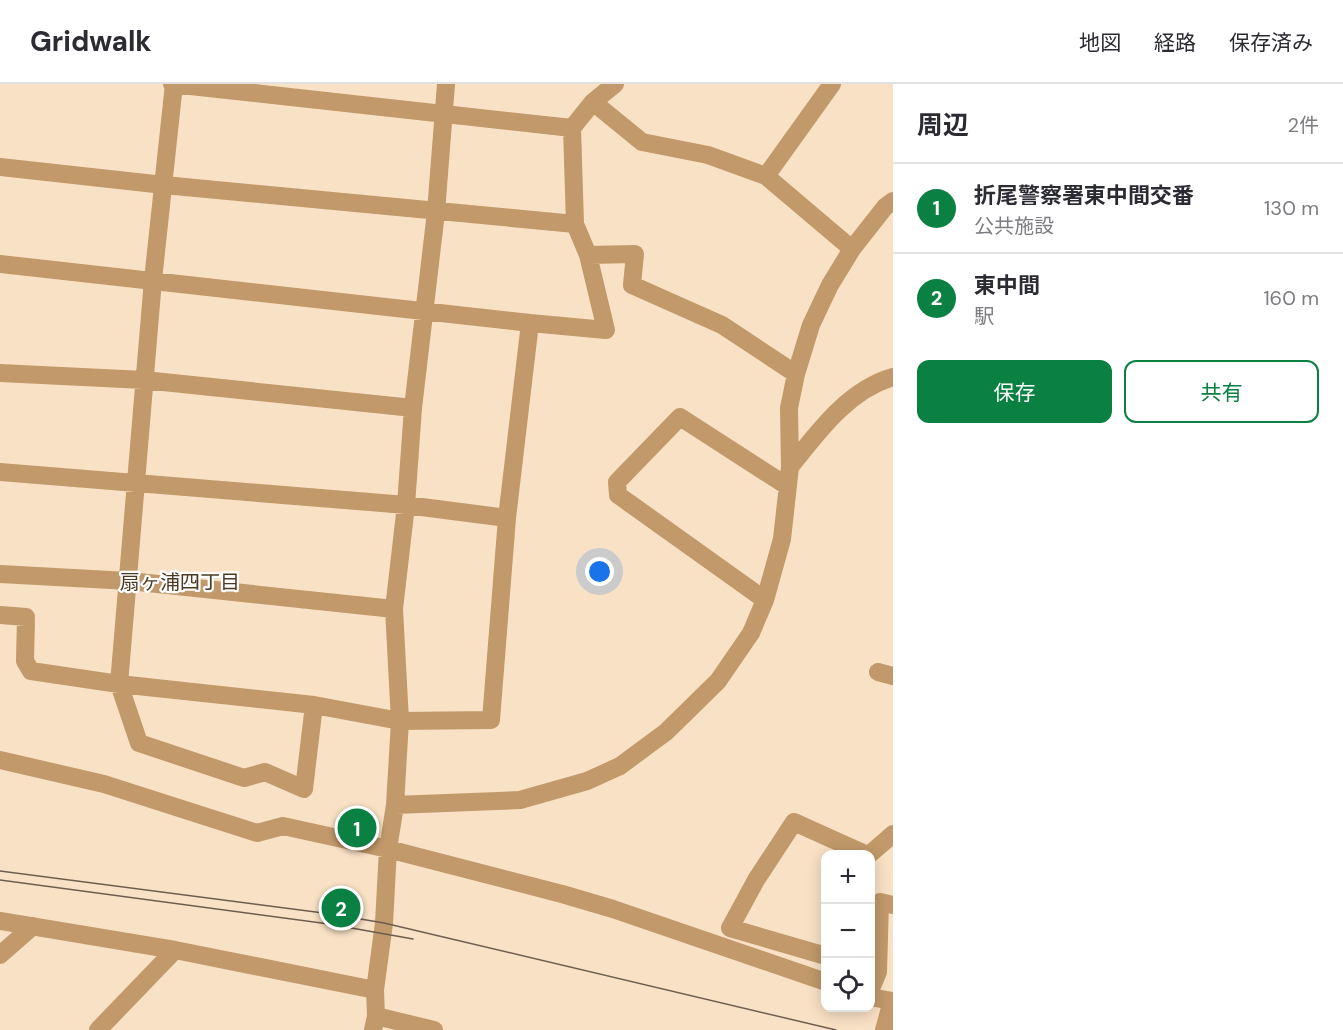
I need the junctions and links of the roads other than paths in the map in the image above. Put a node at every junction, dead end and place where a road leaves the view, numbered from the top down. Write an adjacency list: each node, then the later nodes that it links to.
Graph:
1 (173, 84): 6 (street); 10 (street)
2 (446, 84): 6 (street)
3 (615, 84): 5 (street)
4 (832, 84): 9 (street)
5 (593, 102): 7 (street); 9 (street)
6 (443, 113): 7 (street); 12 (street)
7 (572, 128): 13 (street)
8 (0, 167): 10 (street)
9 (766, 176): 14 (street)
10 (164, 185): 12 (street); 17 (street)
11 (893, 201): 14 (street)
12 (436, 212): 13 (street); 18 (street)
13 (575, 224): 15 (street)
14 (852, 249): 21 (street)
15 (588, 255): 19 (street); 21 (street)
16 (0, 264): 17 (street)
17 (153, 280): 18 (street); 23 (street)
18 (425, 311): 19 (street); 24 (street)
19 (530, 323): 30 (street)
20 (0, 373): 23 (street)
21 (796, 374): 25 (street)
22 (893, 377): 25 (street)
23 (144, 380): 24 (street); 27 (street)
24 (413, 408): 29 (street)
25 (790, 467): 28 (street)
26 (0, 472): 27 (street)
27 (136, 482): 29 (street); 32 (street)
28 (787, 486): 33 (street); 33 (street)
29 (406, 505): 30 (street); 34 (street)
30 (507, 518): 38 (street)
31 (0, 574): 32 (street)
32 (129, 581): 34 (street); 36 (street)
33 (765, 600): 40 (street)
34 (394, 609): 38 (street)
35 (0, 615): 36 (street)
36 (119, 684): 37 (street); 37 (street)
37 (314, 705): 38 (street)
38 (400, 721): 40 (street)
39 (0, 760): 42 (street)
40 (395, 805): 42 (street)
41 (893, 834): 44 (street)
42 (388, 849): 52 (street); 53 (street)
43 (854, 850): 50 (street)
44 (875, 850)
45 (893, 905): 51 (street)
46 (0, 921): 47 (street)
47 (33, 926): 48 (street); 49 (street)
48 (175, 950): 53 (street); 58 (street)
49 (0, 955)
50 (821, 955)
51 (880, 972)
52 (821, 981)
53 (375, 990): 56 (street)
54 (875, 998): 55 (street)
55 (893, 1001): 60 (street)
56 (374, 1023): 57 (street)
57 (403, 1026): 59 (street)
58 (98, 1030)
59 (434, 1030)
60 (884, 1030)

